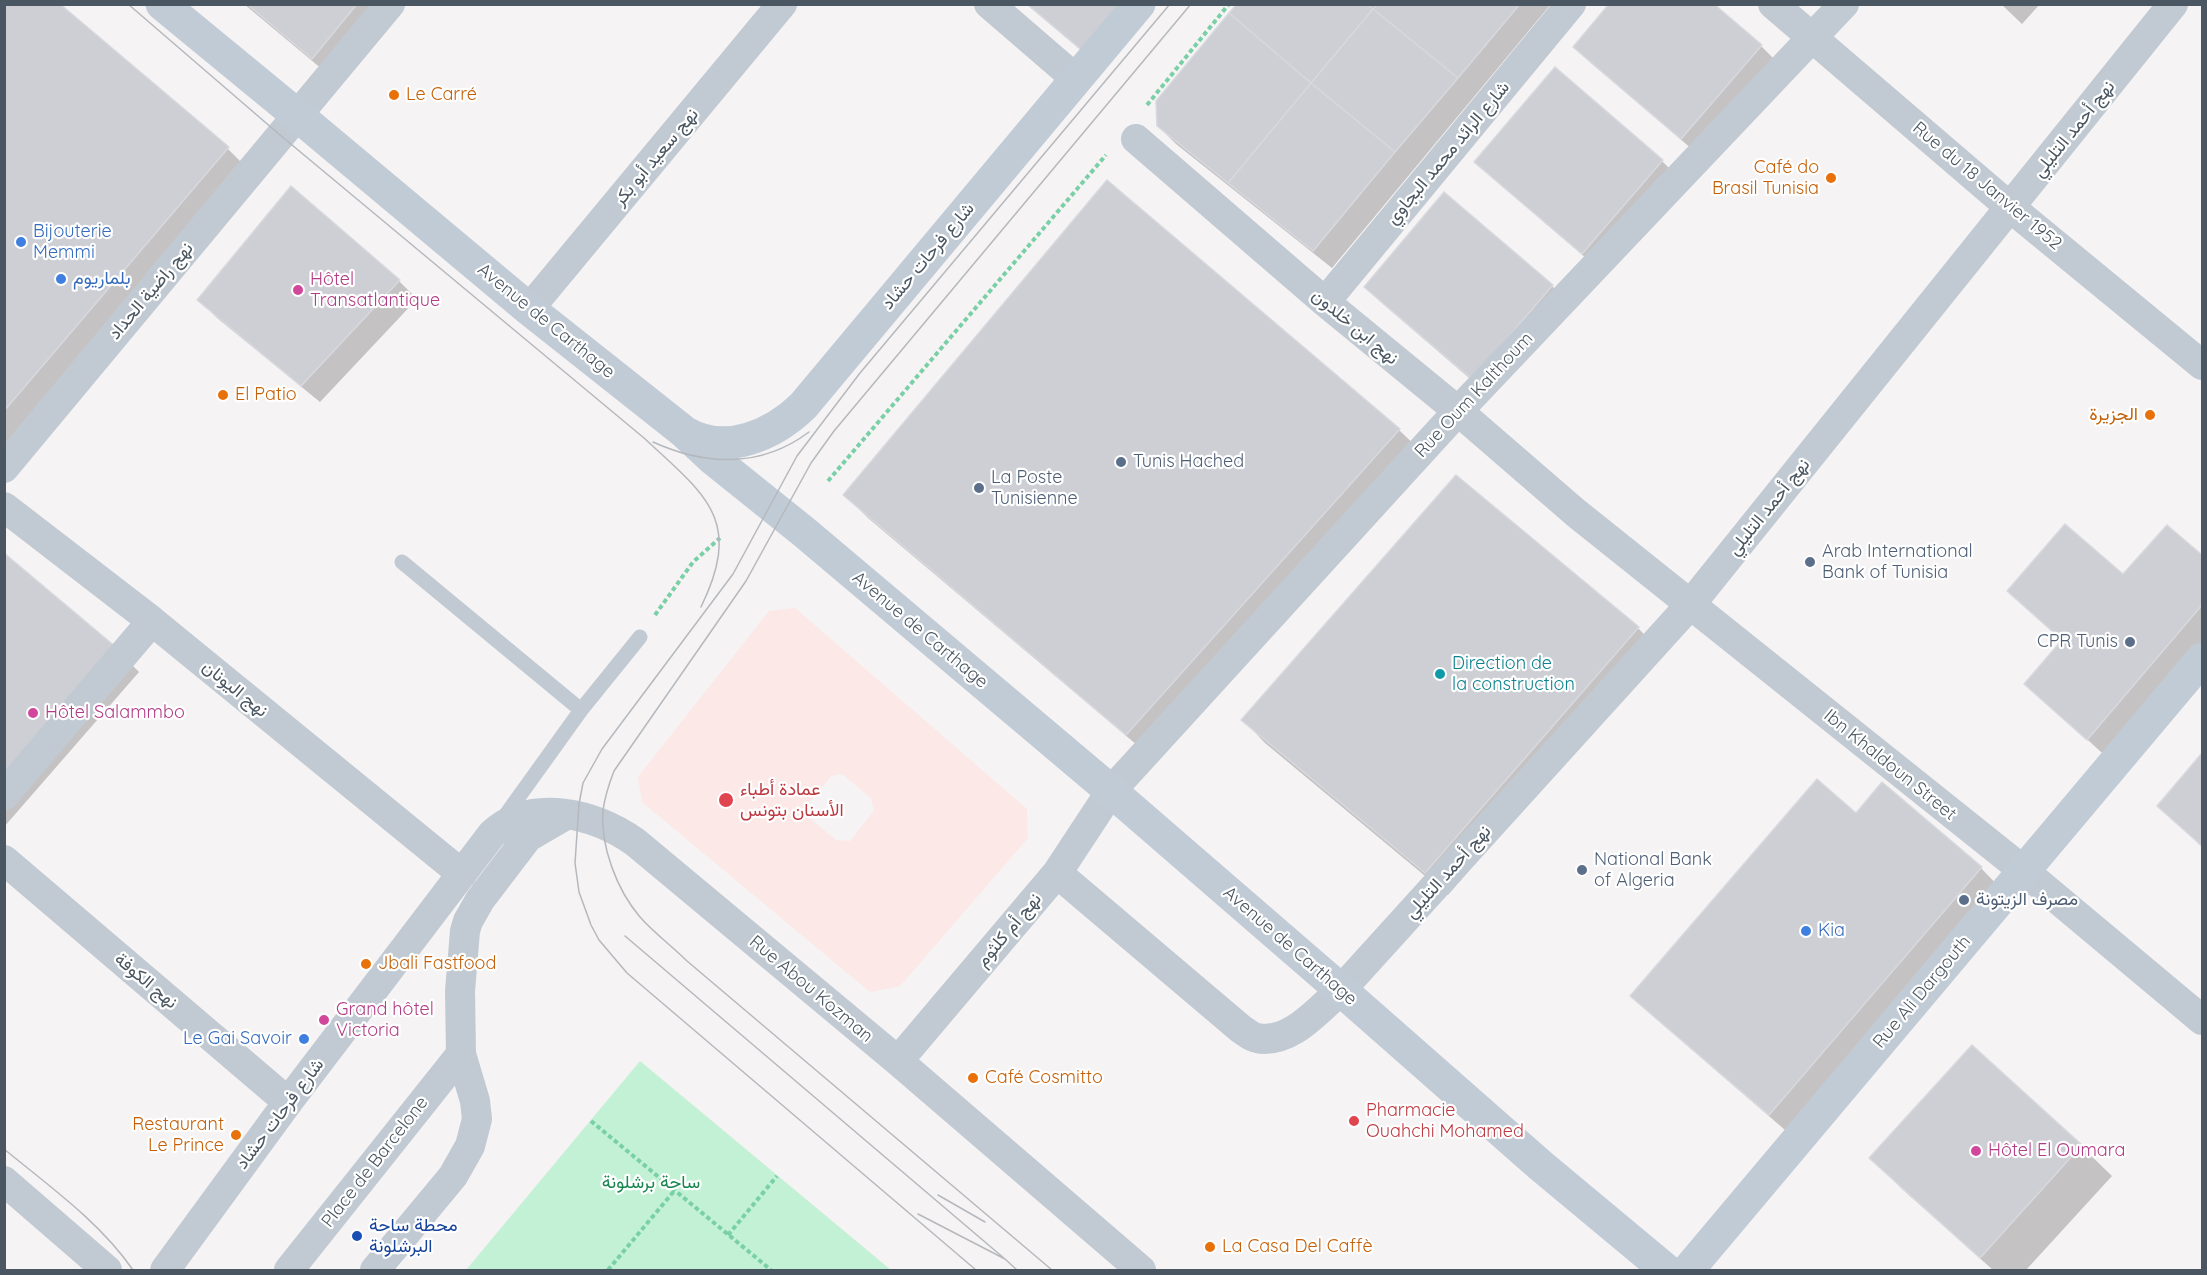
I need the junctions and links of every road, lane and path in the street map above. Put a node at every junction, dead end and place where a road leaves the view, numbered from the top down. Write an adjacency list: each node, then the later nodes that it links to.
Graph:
1 (162, 4): 13 (street, Avenue de Carthage)
2 (390, 4): 13 (street, نهج راضية الحداد)
3 (782, 4): 17 (street, نهج سعيد أبو بكر)
4 (989, 4): 12 (street)
5 (1139, 4): 12 (street, شارع فرحات حشاد)
6 (1229, 4): 14 (path)
7 (1571, 4): 16 (street, شارع الرائد محمد البجاوي)
8 (1773, 4): 11 (street, Rue du 18 Janvier 1952)
9 (1844, 4): 11 (street, Rue Oum Kalthoum)
10 (2172, 4): 15 (street, نهج أحمد التليلي)
11 (1813, 38): 15 (street, Rue du 18 Janvier 1952); 19 (street, Rue Oum Kalthoum)
12 (1076, 79): 20 (street, شارع فرحات حشاد)
13 (297, 115): 17 (street, Avenue de Carthage); 21 (street, نهج راضية الحداد)
14 (1129, 133): 16 (street, نهج ابن خلدون); 22 (path)
15 (2010, 208): 18 (street, Rue du 18 Janvier 1952); 27 (street, نهج أحمد التليلي)
16 (1325, 302): 19 (street, نهج ابن خلدون)
17 (529, 309): 20 (street, Avenue de Carthage)
18 (2202, 365)
19 (1458, 411): 24 (street, نهج ابن خلدون); 32 (street, Rue Oum Kalthoum)
20 (683, 431): 32 (street, Avenue de Carthage)
21 (4, 468)
22 (828, 481)
23 (4, 507): 28 (street, نهج اليونان)
24 (1576, 513): 27 (street, Ibn Khaldoun Street)
25 (720, 538): 29 (path)
26 (402, 562): 31 (lane)
27 (1690, 605): 37 (street, Ibn Khaldoun Street); 40 (street, نهج أحمد التليلي)
28 (152, 621): 33 (street); 38 (street, نهج اليونان)
29 (640, 637): 31 (lane)
30 (2202, 659): 37 (street, Rue Ali Dargouth)
31 (581, 710): 35 (lane)
32 (1111, 791): 39 (street, نهج أم كلثوم); 40 (street, Avenue de Carthage)
33 (4, 795)
34 (568, 814): 35 (street, Rue Abou Kozman); 42 (street); 43 (street, Rue Abou Kozman)
35 (492, 834): 38 (street, Rue Abou Kozman)
36 (4, 860): 44 (street, نهج الكوفة)
37 (2024, 872): 41 (street, Ibn Khaldoun Street); 58 (street, Rue Ali Dargouth)
38 (462, 873): 44 (street, شارع فرحات حشاد)
39 (1057, 873): 40 (street, نهج أحمد التليلي); 43 (street, نهج أم كلثوم)
40 (1341, 990): 57 (street, Avenue de Carthage)
41 (2202, 1020)
42 (461, 1054): 52 (street, Place de Barcelone); 53 (street)
43 (898, 1061): 56 (street, Rue Abou Kozman)
44 (288, 1102): 51 (street, شارع فرحات حشاد)
45 (591, 1121): 48 (path)
46 (777, 1176): 49 (path)
47 (4, 1182): 50 (street)
48 (675, 1190): 49 (path); 54 (path)
49 (728, 1235): 55 (path)
50 (107, 1270)
51 (165, 1270)
52 (289, 1270)
53 (375, 1270)
54 (608, 1270)
55 (771, 1270)
56 (1141, 1270)
57 (1666, 1270)
58 (1688, 1270)

